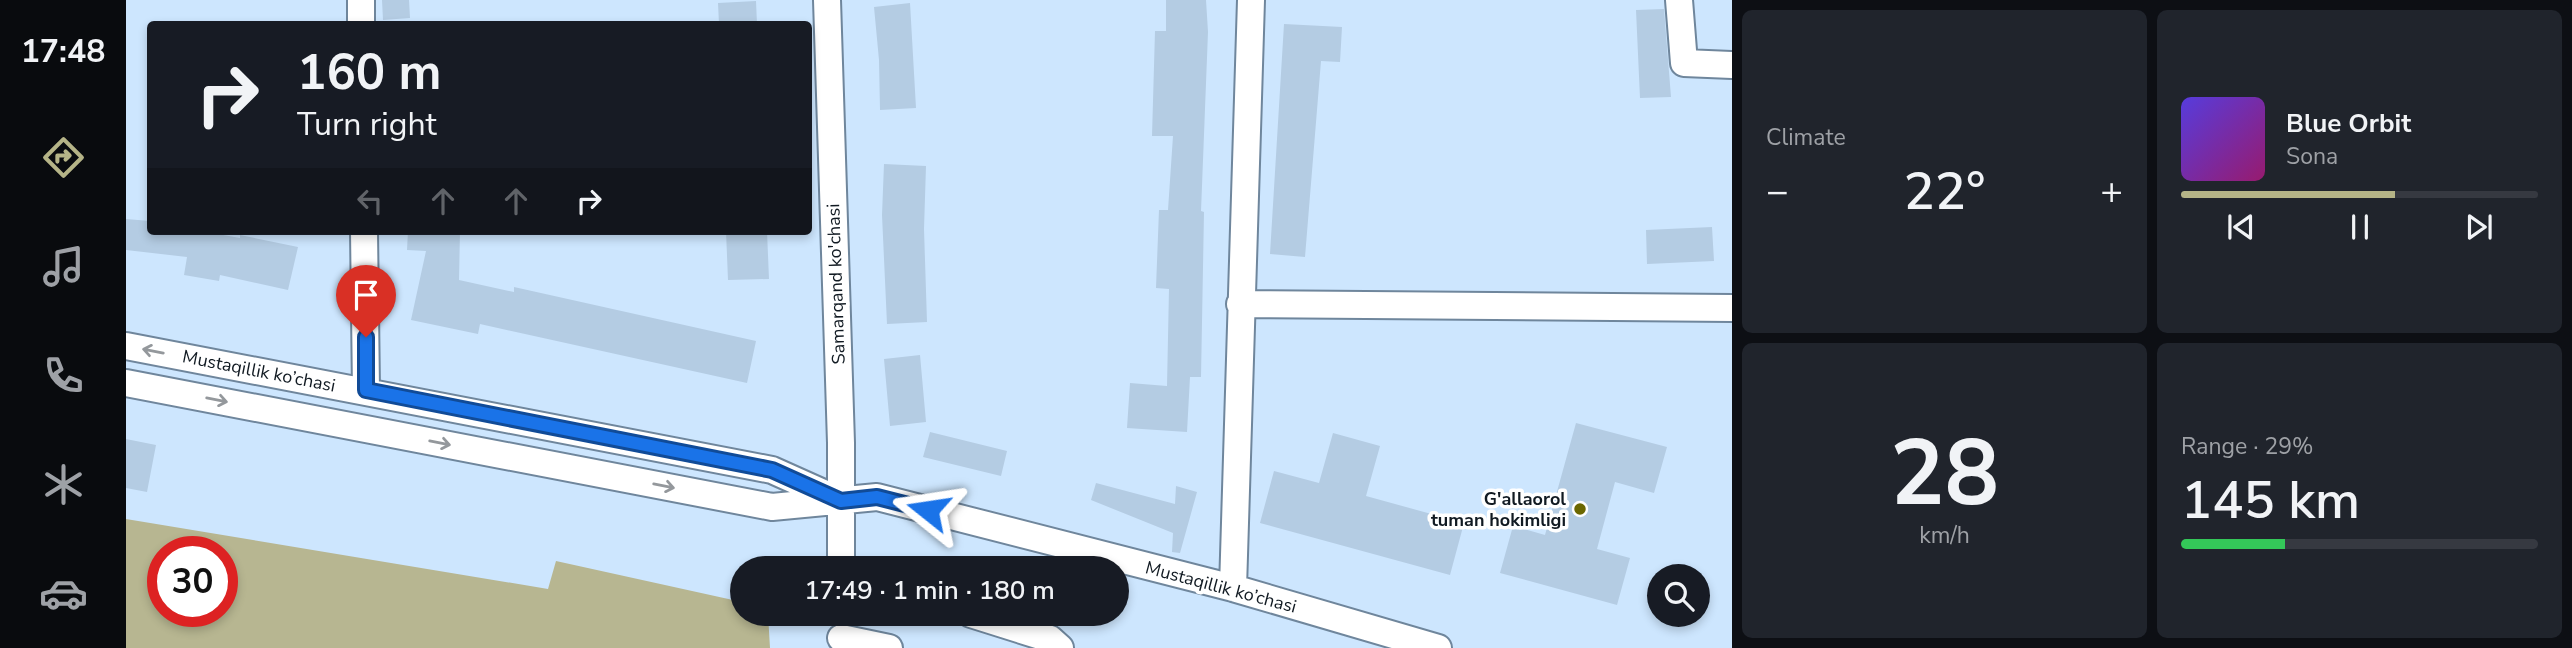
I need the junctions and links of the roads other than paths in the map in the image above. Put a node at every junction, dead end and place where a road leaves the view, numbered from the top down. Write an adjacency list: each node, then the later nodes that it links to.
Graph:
1 (361, 0): 5 (street)
2 (827, 0): 13 (street, Samarqand ko'chasi)
3 (1251, 0): 8 (street)
4 (1679, 0): 6 (street)
5 (361, 21)
6 (1732, 65)
7 (364, 235): 12 (street)
8 (1240, 304): 9 (street); 15 (street)
9 (1732, 308)
10 (126, 346): 12 (street, Mustaqillik ko’chasi, one-way to 10)
11 (126, 383): 13 (street, Mustaqillik ko’chasi, one-way to 13)
12 (366, 390): 13 (street, Mustaqillik ko’chasi)
13 (841, 501): 14 (street, Samarqand ko'chasi); 15 (street, Mustaqillik ko’chasi)
14 (841, 556)
15 (1233, 588): 20 (street, Mustaqillik ko’chasi)
16 (1009, 626): 19 (street)
17 (841, 634): 18 (street)
18 (889, 648)
19 (1060, 648)
20 (1438, 648)

